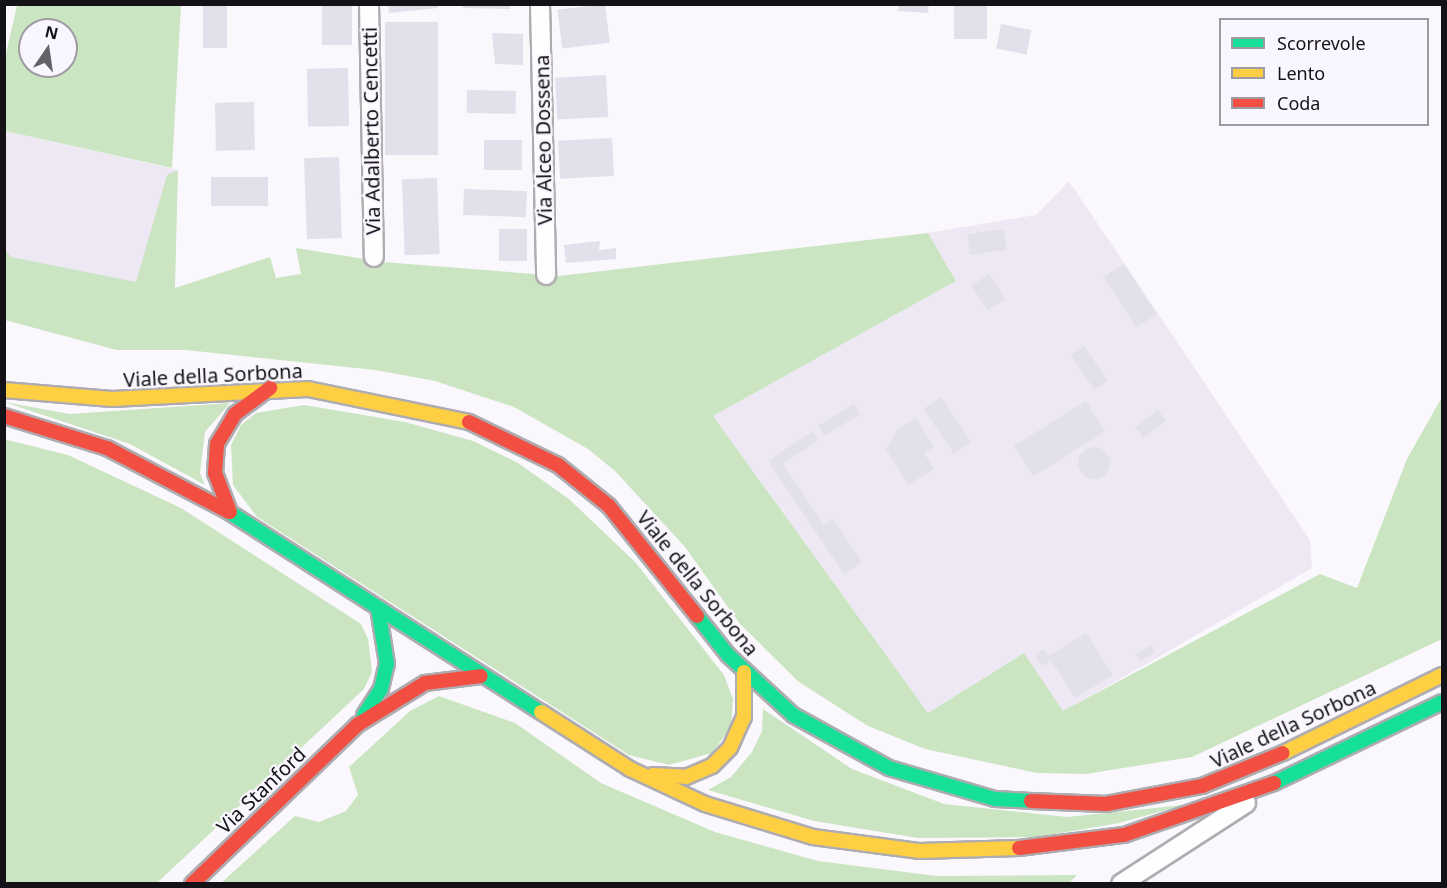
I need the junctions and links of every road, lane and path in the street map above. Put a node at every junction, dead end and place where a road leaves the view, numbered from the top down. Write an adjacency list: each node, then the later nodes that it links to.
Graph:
1 (369, 4): 3 (street, Via Adalberto Cencetti)
2 (540, 4): 4 (street, Via Alceo Dossena)
3 (374, 257)
4 (546, 274)
5 (270, 388): 6 (street, Viale della Sorbona); 8 (street); 10 (street, Viale della Sorbona)
6 (4, 390)
7 (4, 416): 8 (street)
8 (230, 512): 9 (street)
9 (378, 608): 12 (street); 14 (street, Via Stanford)
10 (744, 672): 11 (street, Viale della Sorbona); 15 (street)
11 (1443, 675)
12 (481, 676): 14 (street, Via Stanford); 15 (street)
13 (1443, 702): 16 (street)
14 (357, 725): 17 (street, Via Stanford)
15 (630, 769): 16 (street)
16 (1278, 783): 18 (street)
17 (192, 884)
18 (1121, 884)

